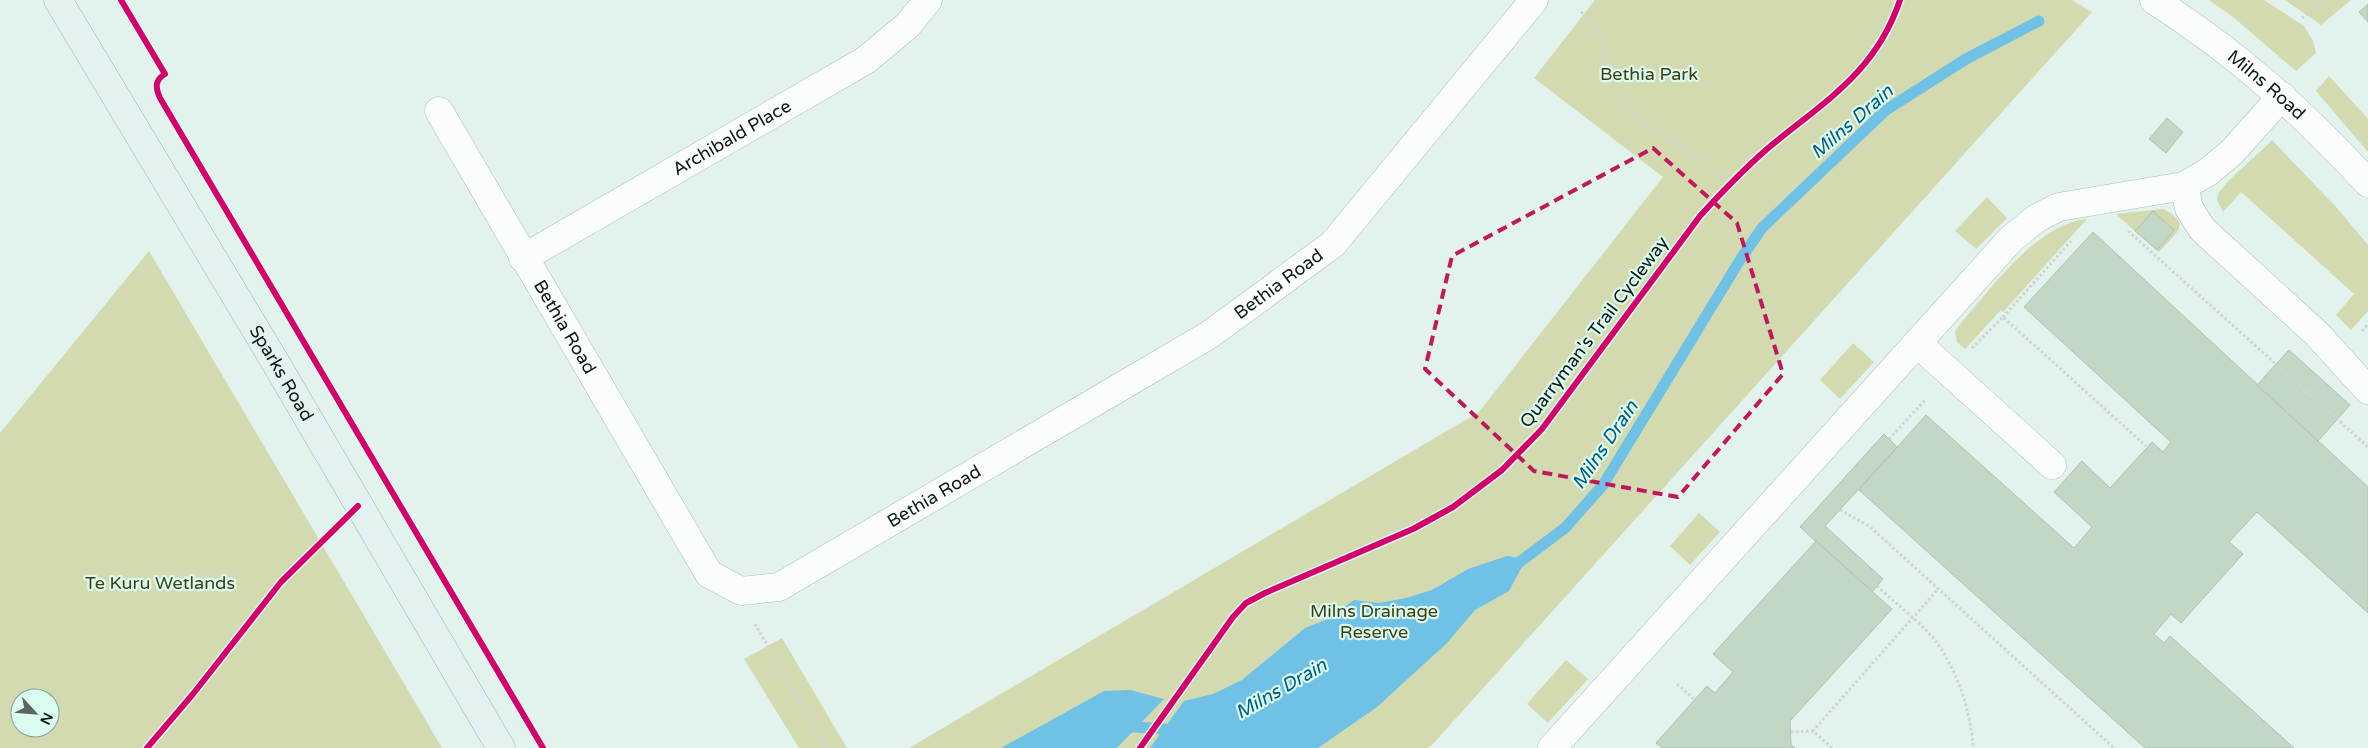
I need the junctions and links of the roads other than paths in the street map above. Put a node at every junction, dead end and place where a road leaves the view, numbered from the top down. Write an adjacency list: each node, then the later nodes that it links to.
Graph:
1 (58, 0): 13 (main road, Sparks Road)
2 (928, 0): 9 (street, Archibald Place)
3 (1534, 0): 9 (street, Bethia Road)
4 (2154, 0): 5 (street, Milns Road)
5 (2282, 96): 7 (street, Milns Road); 8 (street)
6 (439, 111): 9 (street, Bethia Road)
7 (2368, 183)
8 (2184, 186): 10 (street); 11 (street)
9 (523, 258)
10 (1916, 343): 12 (street); 14 (street)
11 (2368, 390)
12 (2052, 465)
13 (501, 748)
14 (1552, 748)

